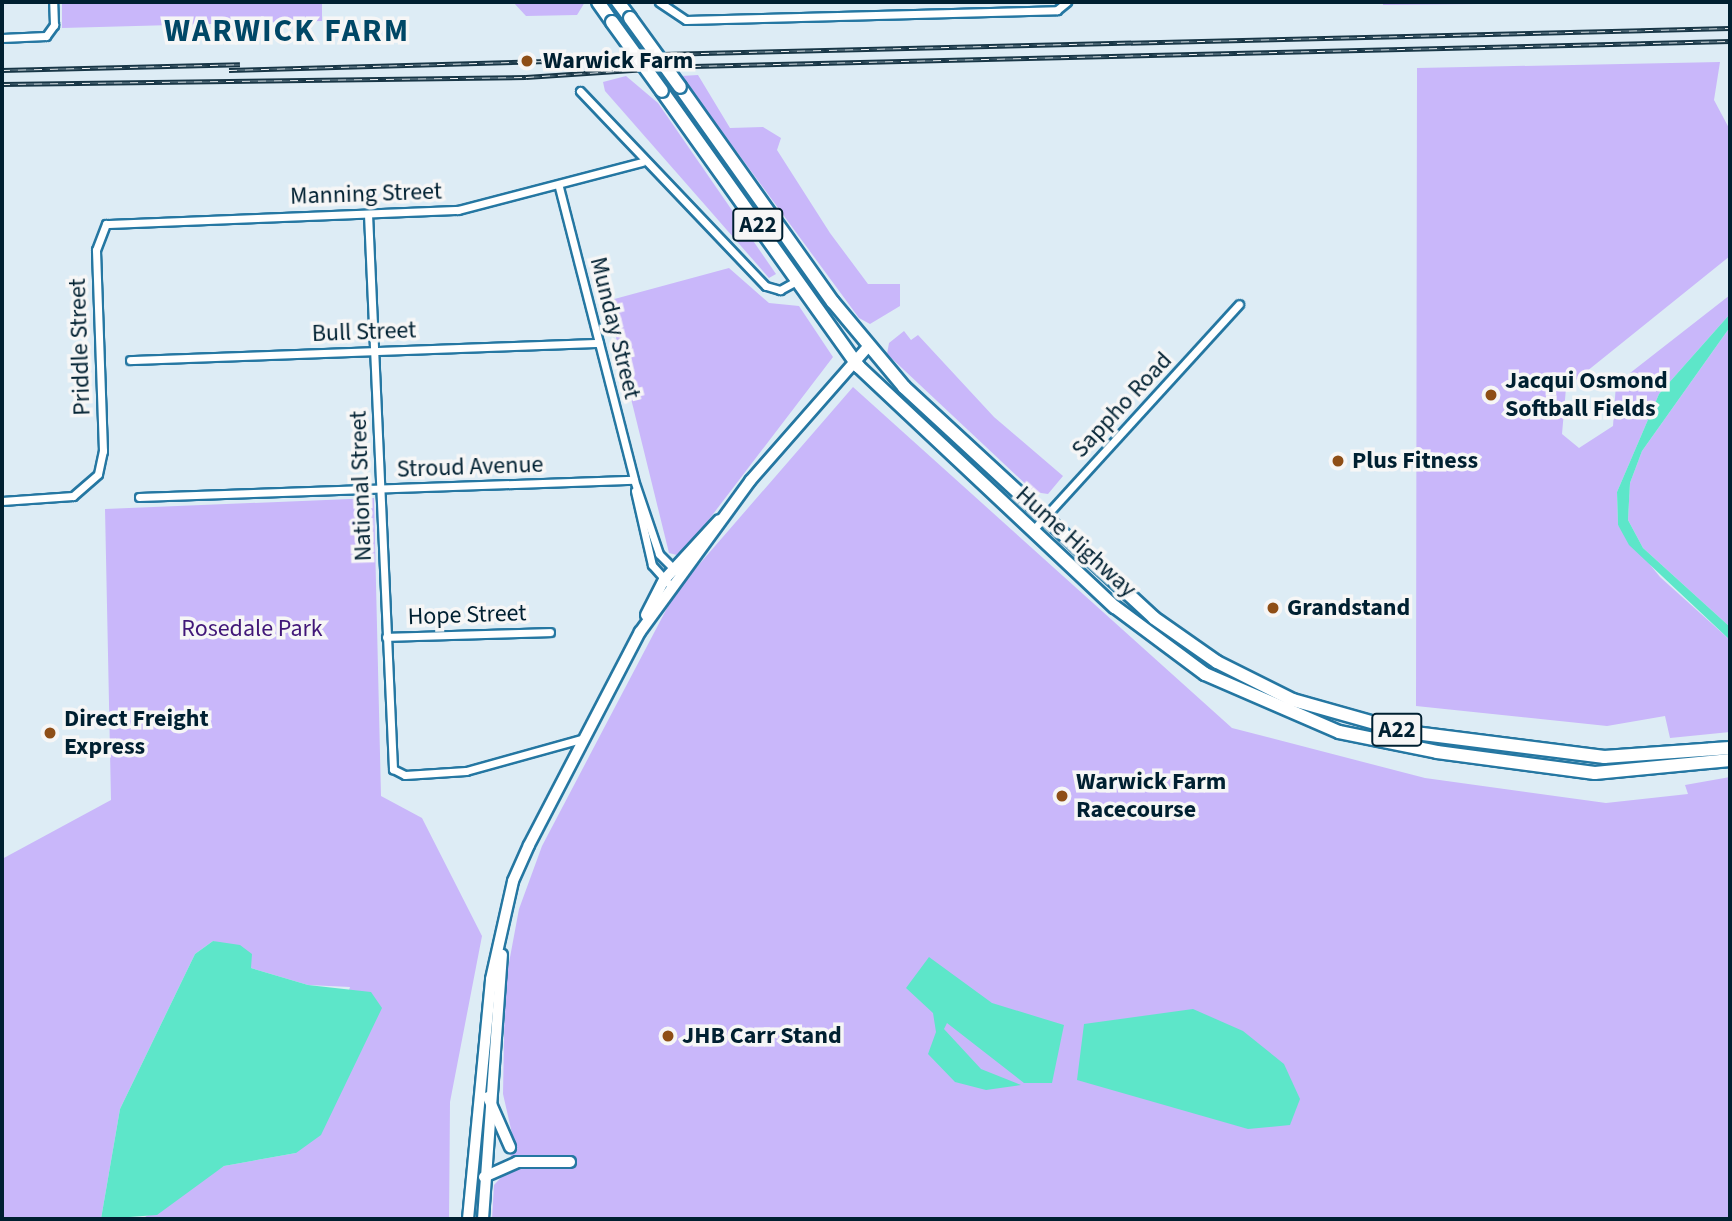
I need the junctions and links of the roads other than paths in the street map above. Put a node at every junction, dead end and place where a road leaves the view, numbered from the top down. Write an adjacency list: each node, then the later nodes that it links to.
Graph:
1 (53, 2): 8 (street)
2 (598, 2): 14 (highway, Hume Highway / A22, bridge)
3 (618, 2): 17 (highway, Hume Highway / A22, bridge)
4 (659, 2): 7 (street)
5 (954, 2): 7 (street)
6 (1067, 2): 7 (street)
7 (955, 12)
8 (2, 38)
9 (580, 91): 10 (street)
10 (642, 162): 11 (street, Manning Street); 14 (street)
11 (559, 187): 12 (street, Manning Street); 16 (street, Munday Street)
12 (369, 214): 13 (street, Manning Street); 18 (street, National Street)
13 (96, 242): 24 (street, Priddle Street)
14 (798, 280): 20 (highway, Hume Highway / A22)
15 (1239, 304): 25 (street, Sappho Road)
16 (599, 343): 18 (street, Bull Street); 21 (street, Munday Street)
17 (867, 348): 20 (main road); 25 (highway, Hume Highway / A22)
18 (375, 351): 19 (street, Bull Street); 22 (street, National Street)
19 (130, 360)
20 (853, 360): 26 (highway, Hume Highway / A22); 27 (main road)
21 (634, 480): 22 (street, Stroud Avenue); 27 (street, Munday Street); 28 (street, Munday Street)
22 (380, 489): 23 (street, Stroud Avenue); 30 (street, National Street)
23 (139, 496)
24 (2, 501)
25 (1043, 519): 26 (street, Sappho Road); 31 (highway, Hume Highway / A22)
26 (1032, 531): 34 (highway, Hume Highway / A22)
27 (676, 572): 28 (main road)
28 (667, 583): 32 (main road)
29 (550, 632): 30 (street, Hope Street)
30 (386, 637): 32 (street, National Street)
31 (1439, 737): 33 (highway, Hume Highway / A22); 34 (highway)
32 (581, 739): 36 (main road)
33 (1730, 748)
34 (1437, 752): 35 (highway, Hume Highway / A22)
35 (1730, 760)
36 (519, 872): 37 (main road); 41 (main road)
37 (488, 1096): 38 (main road); 40 (main road)
38 (510, 1147)
39 (570, 1162): 40 (main road)
40 (484, 1177): 42 (main road)
41 (468, 1219)
42 (483, 1219)

